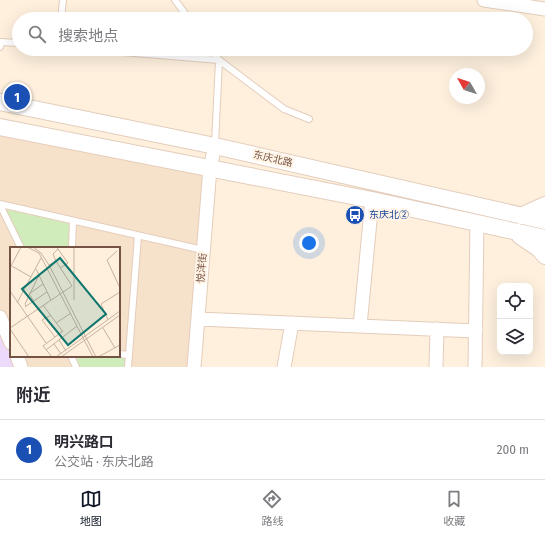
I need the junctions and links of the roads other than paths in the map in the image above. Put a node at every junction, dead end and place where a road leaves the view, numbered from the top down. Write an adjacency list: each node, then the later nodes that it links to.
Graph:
1 (63, 0): 5 (lane)
2 (175, 0): 6 (lane)
3 (484, 0): 4 (street)
4 (545, 9)
5 (62, 12)
6 (184, 12)
7 (12, 43): 8 (lane)
8 (0, 44)
9 (171, 56): 11 (lane)
10 (216, 56): 11 (lane)
11 (219, 60): 13 (lane); 15 (lane)
12 (0, 102): 15 (street, 东庆北路)
13 (308, 120)
14 (0, 127): 16 (street, 东庆北路)
15 (215, 146): 16 (street, 悦洋街); 20 (street, 东庆北路)
16 (210, 168): 17 (street, 东庆北路); 29 (street, 悦洋街)
17 (372, 200): 23 (street, 东庆北路); 34 (street)
18 (545, 204): 20 (street)
19 (0, 205): 21 (lane); 27 (lane)
20 (521, 216): 22 (street, 东庆北路)
21 (73, 221): 25 (lane); 28 (lane)
22 (545, 221)
23 (477, 223): 24 (street, 东庆北路); 36 (street)
24 (512, 230): 26 (street, 东庆北路); 30 (street)
25 (138, 236): 29 (lane); 39 (lane)
26 (545, 238)
27 (21, 247)
28 (72, 247)
29 (203, 250): 32 (street, 悦洋街)
30 (545, 256)
31 (0, 317): 37 (street)
32 (198, 319): 33 (street); 45 (street, 悦洋街)
33 (292, 323): 34 (street); 46 (street)
34 (360, 326): 35 (street)
35 (437, 329): 36 (street); 47 (street)
36 (476, 331): 48 (street)
37 (10, 341)
38 (120, 354): 39 (lane)
39 (129, 355): 44 (lane)
40 (17, 357): 42 (street)
41 (71, 357): 43 (lane)
42 (21, 367)
43 (76, 367)
44 (128, 367)
45 (194, 367)
46 (284, 367)
47 (436, 367)
48 (475, 367)

